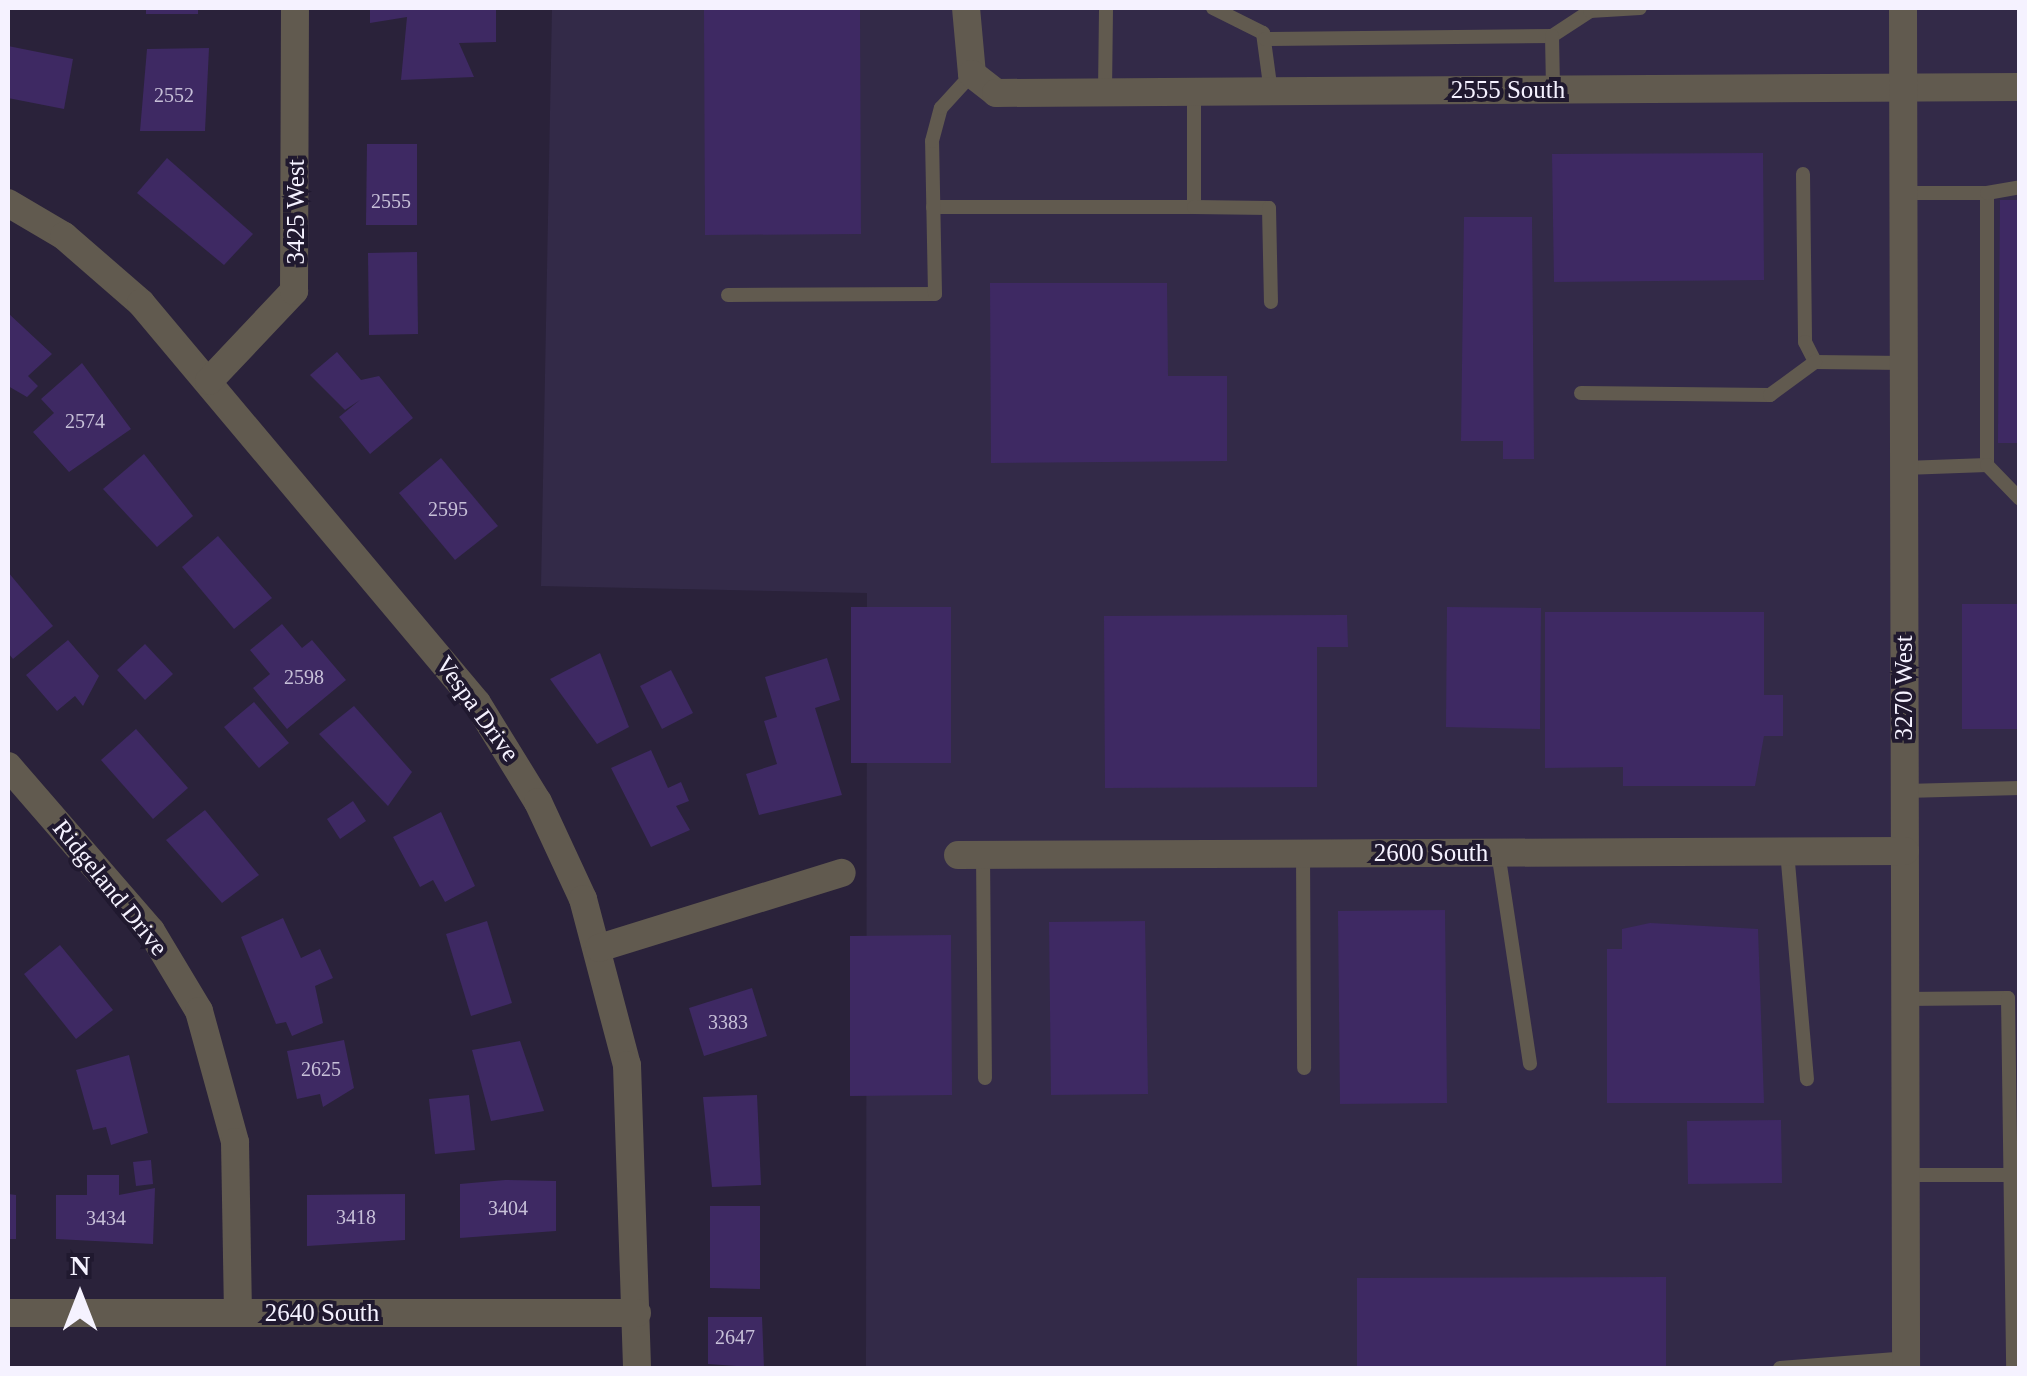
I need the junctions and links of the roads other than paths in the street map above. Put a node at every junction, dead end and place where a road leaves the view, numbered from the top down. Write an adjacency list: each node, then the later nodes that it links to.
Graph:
1 (295, 8): 27 (street, 3425 West)
2 (966, 8): 9 (street)
3 (1106, 8): 13 (lane)
4 (1213, 8): 8 (lane)
5 (1640, 8): 7 (lane)
6 (1903, 8): 11 (street, 3270 West)
7 (1552, 36): 8 (lane); 12 (lane)
8 (1265, 39): 15 (lane)
9 (972, 74): 13 (street, 2555 South); 21 (lane)
10 (2020, 87): 11 (street, 2555 South)
11 (1904, 88): 12 (street, 2555 South); 18 (street, 3270 West)
12 (1553, 90): 15 (street, 2555 South)
13 (1105, 92): 14 (street, 2555 South)
14 (1194, 92): 15 (street, 2555 South); 22 (lane)
15 (1271, 92)
16 (1803, 174): 25 (lane)
17 (2020, 187): 19 (lane)
18 (1904, 193): 19 (lane); 26 (street, 3270 West)
19 (1987, 193): 29 (lane)
20 (8, 203): 27 (street, Vespa Drive)
21 (933, 207): 22 (lane); 23 (lane)
22 (1194, 207): 24 (lane)
23 (728, 295)
24 (1270, 302)
25 (1815, 362): 26 (lane); 28 (lane)
26 (1904, 363): 30 (street, 3270 West)
27 (209, 382): 41 (street, Vespa Drive)
28 (1581, 393)
29 (1987, 466): 30 (lane); 31 (lane)
30 (1904, 468): 34 (street, 3270 West)
31 (2020, 500)
32 (8, 768): 51 (street, Ridgeland Drive)
33 (2020, 788): 34 (lane)
34 (1905, 790): 36 (street, 3270 West)
35 (1787, 851): 36 (street, 2600 South); 37 (street, 2600 South); 46 (lane)
36 (1905, 851): 42 (street, 3270 West)
37 (1498, 852): 38 (street, 2600 South); 43 (lane)
38 (1303, 853): 39 (street, 2600 South); 44 (lane)
39 (970, 854): 45 (lane)
40 (842, 874): 41 (street)
41 (599, 948): 49 (street, Vespa Drive)
42 (1905, 999): 47 (street, 3270 West); 48 (lane)
43 (1530, 1064)
44 (1304, 1068)
45 (985, 1078)
46 (1807, 1079)
47 (1905, 1175): 48 (lane); 52 (street, 3270 West)
48 (2016, 1175): 55 (lane)
49 (637, 1312): 51 (street, 2640 South); 53 (street, Vespa Drive)
50 (8, 1313): 51 (street, 2640 South)
51 (238, 1313)
52 (1906, 1363): 54 (lane)
53 (636, 1368)
54 (1780, 1368)
55 (2013, 1368)

